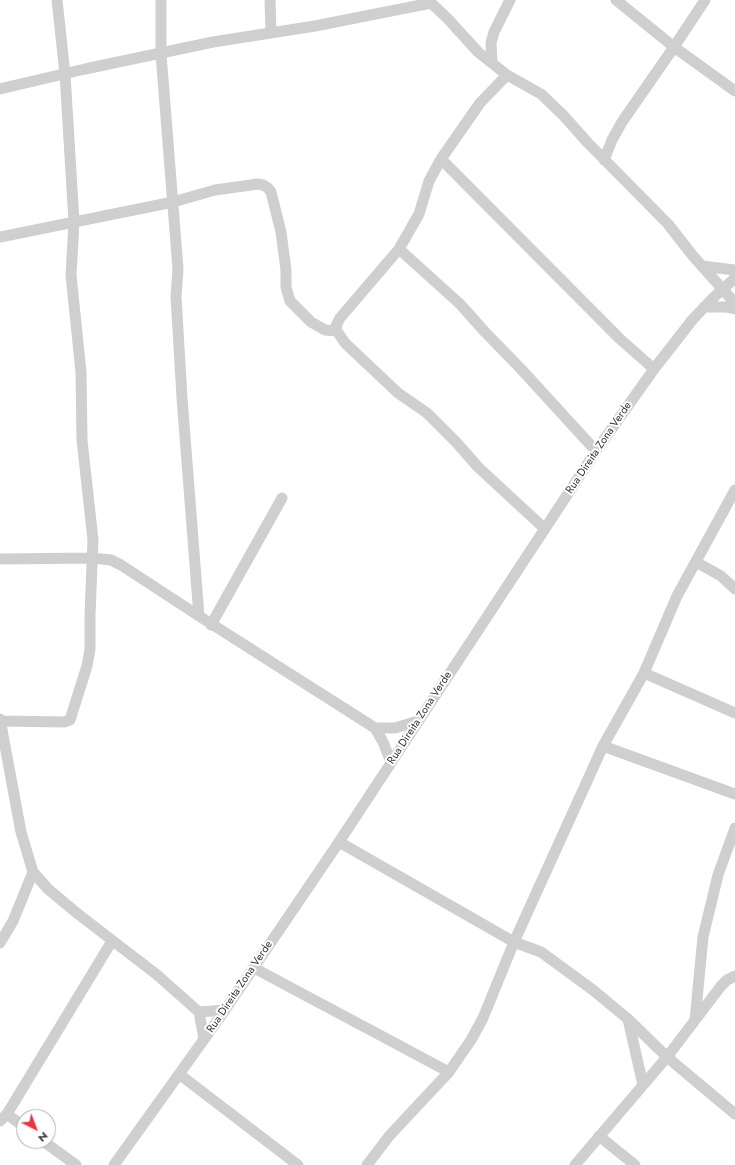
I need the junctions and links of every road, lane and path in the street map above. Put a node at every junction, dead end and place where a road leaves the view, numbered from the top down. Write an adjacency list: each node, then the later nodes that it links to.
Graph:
1 (57, 0): 12 (street)
2 (161, 0): 10 (street)
3 (270, 0): 8 (street)
4 (510, 0): 11 (street)
5 (616, 0): 9 (street)
6 (705, 0): 9 (street)
7 (429, 1): 8 (street); 11 (street)
8 (271, 33): 10 (street)
9 (674, 47): 15 (street); 17 (street)
10 (161, 54): 12 (street); 18 (street)
11 (492, 63): 13 (street)
12 (65, 74): 14 (street); 19 (street)
13 (507, 75): 16 (street); 17 (street)
14 (0, 89)
15 (735, 92)
16 (441, 159): 21 (street); 30 (street)
17 (604, 160): 22 (street)
18 (174, 202): 19 (street); 29 (street); 41 (street)
19 (74, 222): 20 (street); 35 (street)
20 (0, 237)
21 (399, 249): 29 (street); 31 (street)
22 (702, 266): 23 (street); 25 (street)
23 (735, 270)
24 (735, 278): 25 (street, Rua Direita Zona Verde)
25 (723, 289): 26 (street); 27 (street, Rua Direita Zona Verde)
26 (735, 303)
27 (704, 307): 28 (street); 30 (street, Rua Direita Zona Verde)
28 (735, 309)
29 (337, 331): 34 (street)
30 (654, 369): 31 (street, Rua Direita Zona Verde)
31 (596, 451): 34 (street, Rua Direita Zona Verde)
32 (735, 490): 39 (street)
33 (282, 498): 42 (street)
34 (545, 529): 46 (street, Rua Direita Zona Verde)
35 (93, 540): 36 (street); 38 (street)
36 (92, 558): 37 (street); 38 (street); 45 (street)
37 (0, 559)
38 (111, 560): 41 (street)
39 (696, 562): 40 (street); 43 (street)
40 (735, 589)
41 (199, 616): 42 (street)
42 (211, 625): 47 (street)
43 (644, 673): 44 (street); 49 (street)
44 (735, 713)
45 (0, 720): 48 (street)
46 (418, 721): 47 (street); 50 (street, Rua Direita Zona Verde)
47 (374, 728): 50 (street)
48 (2, 737): 54 (street)
49 (603, 746): 51 (street); 57 (street)
50 (391, 762): 53 (street, Rua Direita Zona Verde)
51 (735, 794)
52 (735, 828): 64 (street)
53 (339, 842): 57 (street); 59 (street, Rua Direita Zona Verde)
54 (33, 872): 55 (street); 56 (street)
55 (4, 931): 58 (street)
56 (112, 940): 62 (street); 71 (street)
57 (514, 942): 63 (street); 67 (street)
58 (0, 943)
59 (254, 968): 61 (street, Rua Direita Zona Verde); 67 (street)
60 (735, 976): 64 (street)
61 (225, 1010): 62 (street); 65 (street, Rua Direita Zona Verde)
62 (199, 1012): 65 (street)
63 (628, 1019): 66 (street); 69 (street)
64 (694, 1020): 66 (street)
65 (204, 1039): 68 (street, Rua Direita Zona Verde)
66 (667, 1057): 69 (street); 70 (street)
67 (449, 1072): 78 (street)
68 (179, 1074): 76 (street, Rua Direita Zona Verde); 77 (street)
69 (642, 1085): 73 (street)
70 (735, 1114)
71 (3, 1118): 72 (street)
72 (16, 1124)
73 (599, 1136): 79 (street); 80 (street)
74 (54, 1149): 75 (street)
75 (76, 1165)
76 (114, 1165)
77 (298, 1165)
78 (367, 1165)
79 (575, 1165)
80 (635, 1165)

